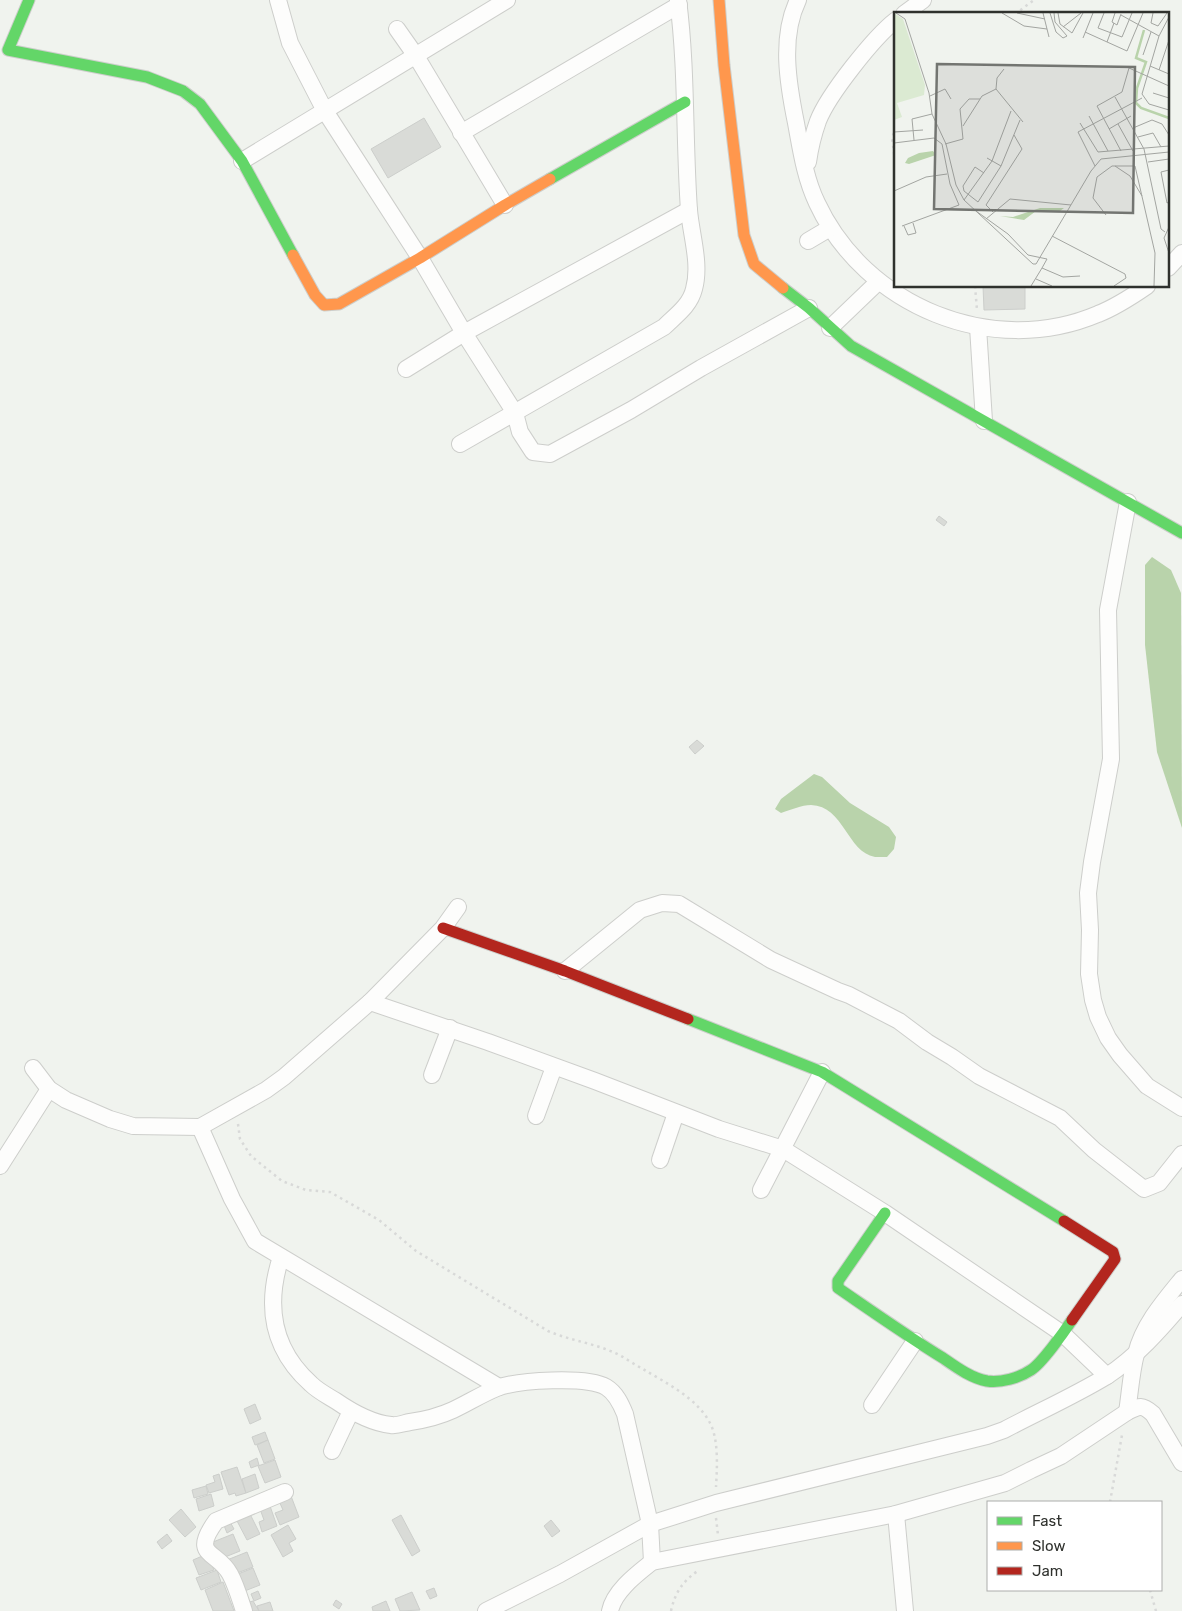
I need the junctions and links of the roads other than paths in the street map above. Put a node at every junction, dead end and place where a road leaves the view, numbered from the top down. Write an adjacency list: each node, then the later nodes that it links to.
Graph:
1 (29, 0): 15 (street)
2 (719, 0): 26 (street)
3 (798, 0): 16 (street)
4 (923, 0): 8 (street)
5 (279, 3): 13 (street)
6 (497, 3): 11 (street)
7 (678, 3): 12 (street); 14 (street)
8 (907, 12)
9 (894, 22): 16 (street)
10 (397, 29): 11 (street)
11 (416, 56): 13 (street); 14 (street)
12 (685, 102): 17 (street); 18 (street)
13 (325, 111): 15 (street); 22 (street)
14 (461, 133): 17 (street)
15 (242, 161): 22 (street)
16 (806, 177): 19 (street)
17 (504, 205): 22 (street)
18 (689, 210): 29 (street); 31 (street)
19 (830, 228): 20 (street); 24 (street)
20 (808, 240)
21 (1182, 253): 23 (street)
22 (420, 258): 29 (street)
23 (1170, 266)
24 (878, 282): 27 (street); 28 (street)
25 (1144, 288): 27 (street)
26 (809, 308): 28 (street); 31 (street)
27 (978, 327): 32 (street)
28 (830, 328): 32 (street)
29 (464, 333): 30 (street); 31 (street)
30 (406, 369)
31 (515, 414): 33 (street)
32 (984, 421): 34 (street)
33 (460, 444)
34 (1128, 502): 35 (street); 46 (street)
35 (1182, 533)
36 (458, 907): 37 (street)
37 (443, 928): 38 (street); 39 (street)
38 (565, 971): 43 (street); 51 (street)
39 (370, 1002): 40 (street); 49 (street)
40 (450, 1028): 41 (street); 44 (street)
41 (554, 1067): 47 (street); 48 (street)
42 (32, 1068): 45 (street)
43 (822, 1072): 50 (street); 59 (street)
44 (432, 1075)
45 (50, 1089): 49 (street); 53 (street)
46 (1182, 1108)
47 (676, 1113): 50 (street); 52 (street)
48 (536, 1116)
49 (200, 1127): 56 (street)
50 (783, 1150): 54 (street); 55 (street)
51 (1182, 1154)
52 (660, 1160)
53 (0, 1166)
54 (761, 1190)
55 (885, 1213): 59 (street); 60 (street)
56 (281, 1257): 63 (street); 65 (street)
57 (1182, 1279): 61 (street)
58 (1182, 1304): 61 (street)
59 (1062, 1334): 60 (street); 62 (street)
60 (915, 1342): 64 (street)
61 (1136, 1353): 62 (street); 66 (street)
62 (1107, 1376): 71 (street)
63 (499, 1387): 65 (street); 71 (street)
64 (872, 1406)
65 (351, 1411): 67 (street)
66 (1127, 1412): 68 (street); 70 (street)
67 (332, 1451)
68 (1182, 1463)
69 (285, 1492): 73 (street)
70 (896, 1514): 72 (street); 76 (street)
71 (650, 1524): 72 (street); 74 (street)
72 (652, 1562): 75 (street)
73 (244, 1611)
74 (486, 1611)
75 (610, 1611)
76 (905, 1611)

